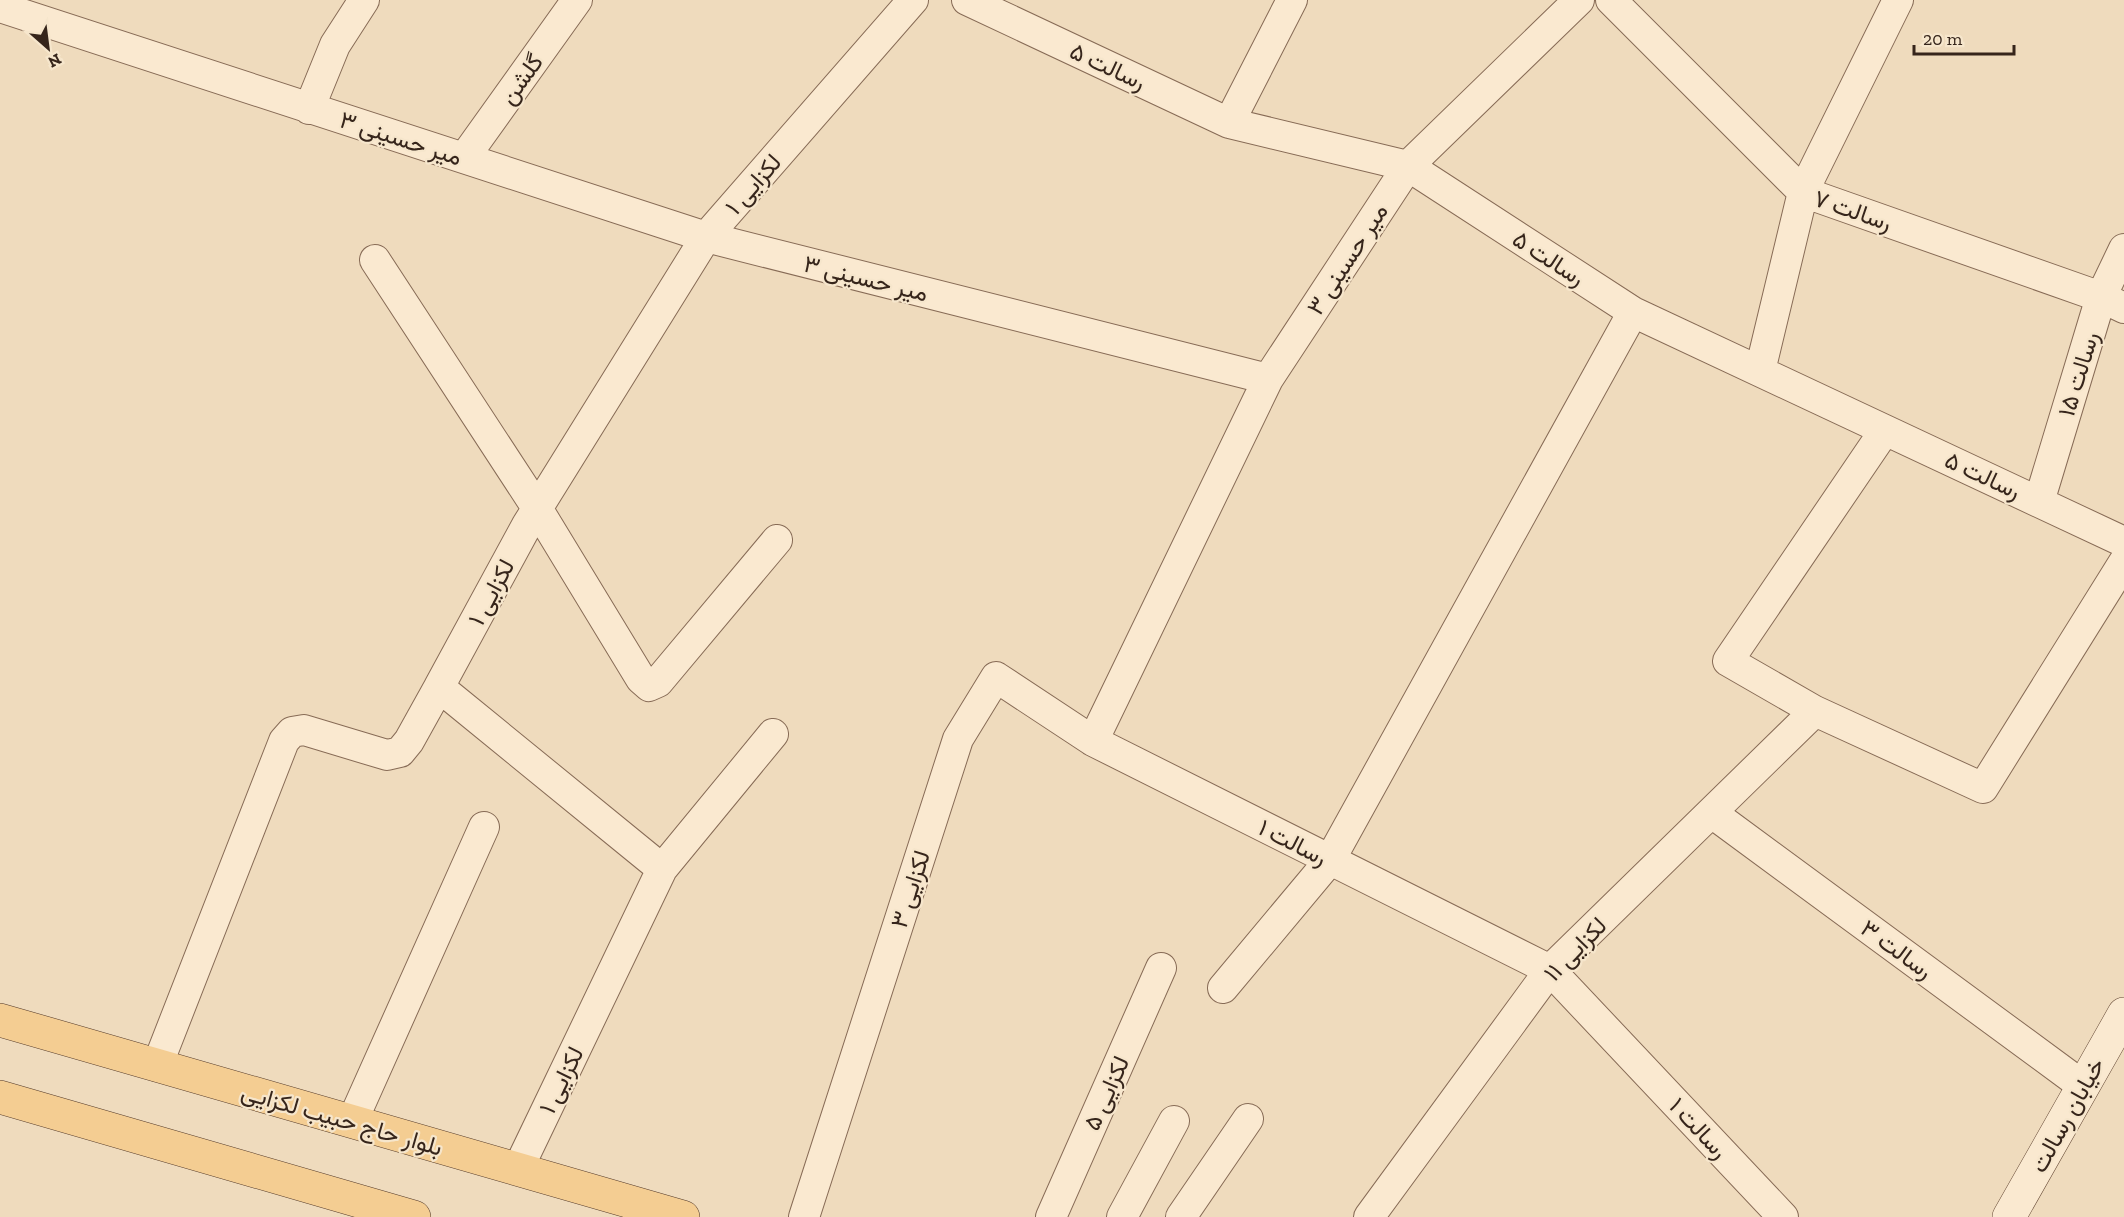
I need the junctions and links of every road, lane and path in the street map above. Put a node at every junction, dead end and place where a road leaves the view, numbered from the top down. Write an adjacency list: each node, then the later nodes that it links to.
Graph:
1 (364, 0): 10 (street)
2 (577, 0): 12 (street, گلشن)
3 (913, 0): 15 (street, لکزایی ۱)
4 (967, 0): 11 (street, رسالت ۵)
5 (1292, 0): 11 (street)
6 (1579, 0): 13 (street, میر حسینی ۳)
7 (1611, 0): 14 (street, رسالت ۷)
8 (1898, 0): 14 (street)
9 (0, 7): 10 (street, میر حسینی ۳)
10 (309, 109): 12 (street, میر حسینی ۳)
11 (1229, 123): 13 (street, رسالت ۵)
12 (464, 158): 15 (street, میر حسینی ۳)
13 (1408, 166): 19 (street, رسالت ۵); 21 (street, میر حسینی ۳)
14 (1803, 192): 18 (street, رسالت ۷); 20 (street)
15 (706, 237): 21 (street, میر حسینی ۳); 24 (street, لکزایی ۱)
16 (2124, 249): 18 (street, رسالت ۱۵)
17 (375, 260): 24 (street)
18 (2113, 303): 23 (street, رسالت ۱۵)
19 (1632, 312): 20 (street, رسالت ۵); 34 (street)
20 (1760, 371): 22 (street, رسالت ۵)
21 (1268, 379): 31 (street)
22 (1885, 430): 23 (street, رسالت ۵); 29 (street)
23 (2039, 502): 26 (street, رسالت ۵)
24 (537, 508): 25 (street); 28 (street, لکزایی ۱)
25 (777, 540)
26 (2124, 542)
27 (2124, 562): 29 (street)
28 (439, 687): 35 (street); 41 (street, لکزایی ۱)
29 (1815, 711): 32 (street, لکزایی ۱۱)
30 (773, 734): 35 (street, لکزایی ۱)
31 (1093, 741): 34 (street, رسالت ۱); 50 (street, لکزایی ۳)
32 (1712, 813): 37 (street, لکزایی ۱۱); 42 (street, رسالت ۳)
33 (484, 827): 46 (street)
34 (1330, 860): 37 (street, رسالت ۱); 38 (street)
35 (662, 869): 47 (street, لکزایی ۱)
36 (1161, 968): 51 (street, لکزایی ۵)
37 (1550, 970): 54 (street, لکزایی ۱۱); 55 (street, رسالت ۱)
38 (1223, 988)
39 (2124, 1014): 42 (street, خیابان رسالت)
40 (0, 1020): 41 (main road, بلوار حاج حبیب لکزايی)
41 (157, 1066): 46 (main road, بلوار حاج حبیب لکزايی)
42 (2083, 1086): 56 (street, خیابان رسالت)
43 (0, 1097): 48 (main road)
44 (1248, 1119): 53 (street)
45 (1174, 1121): 52 (street)
46 (352, 1122): 47 (main road, بلوار حاج حبیب لکزايی)
47 (518, 1169): 49 (main road, بلوار حاج حبیب لکزايی)
48 (414, 1217)
49 (683, 1217)
50 (804, 1217)
51 (1052, 1217)
52 (1122, 1217)
53 (1181, 1217)
54 (1369, 1217)
55 (1783, 1217)
56 (2009, 1217)

